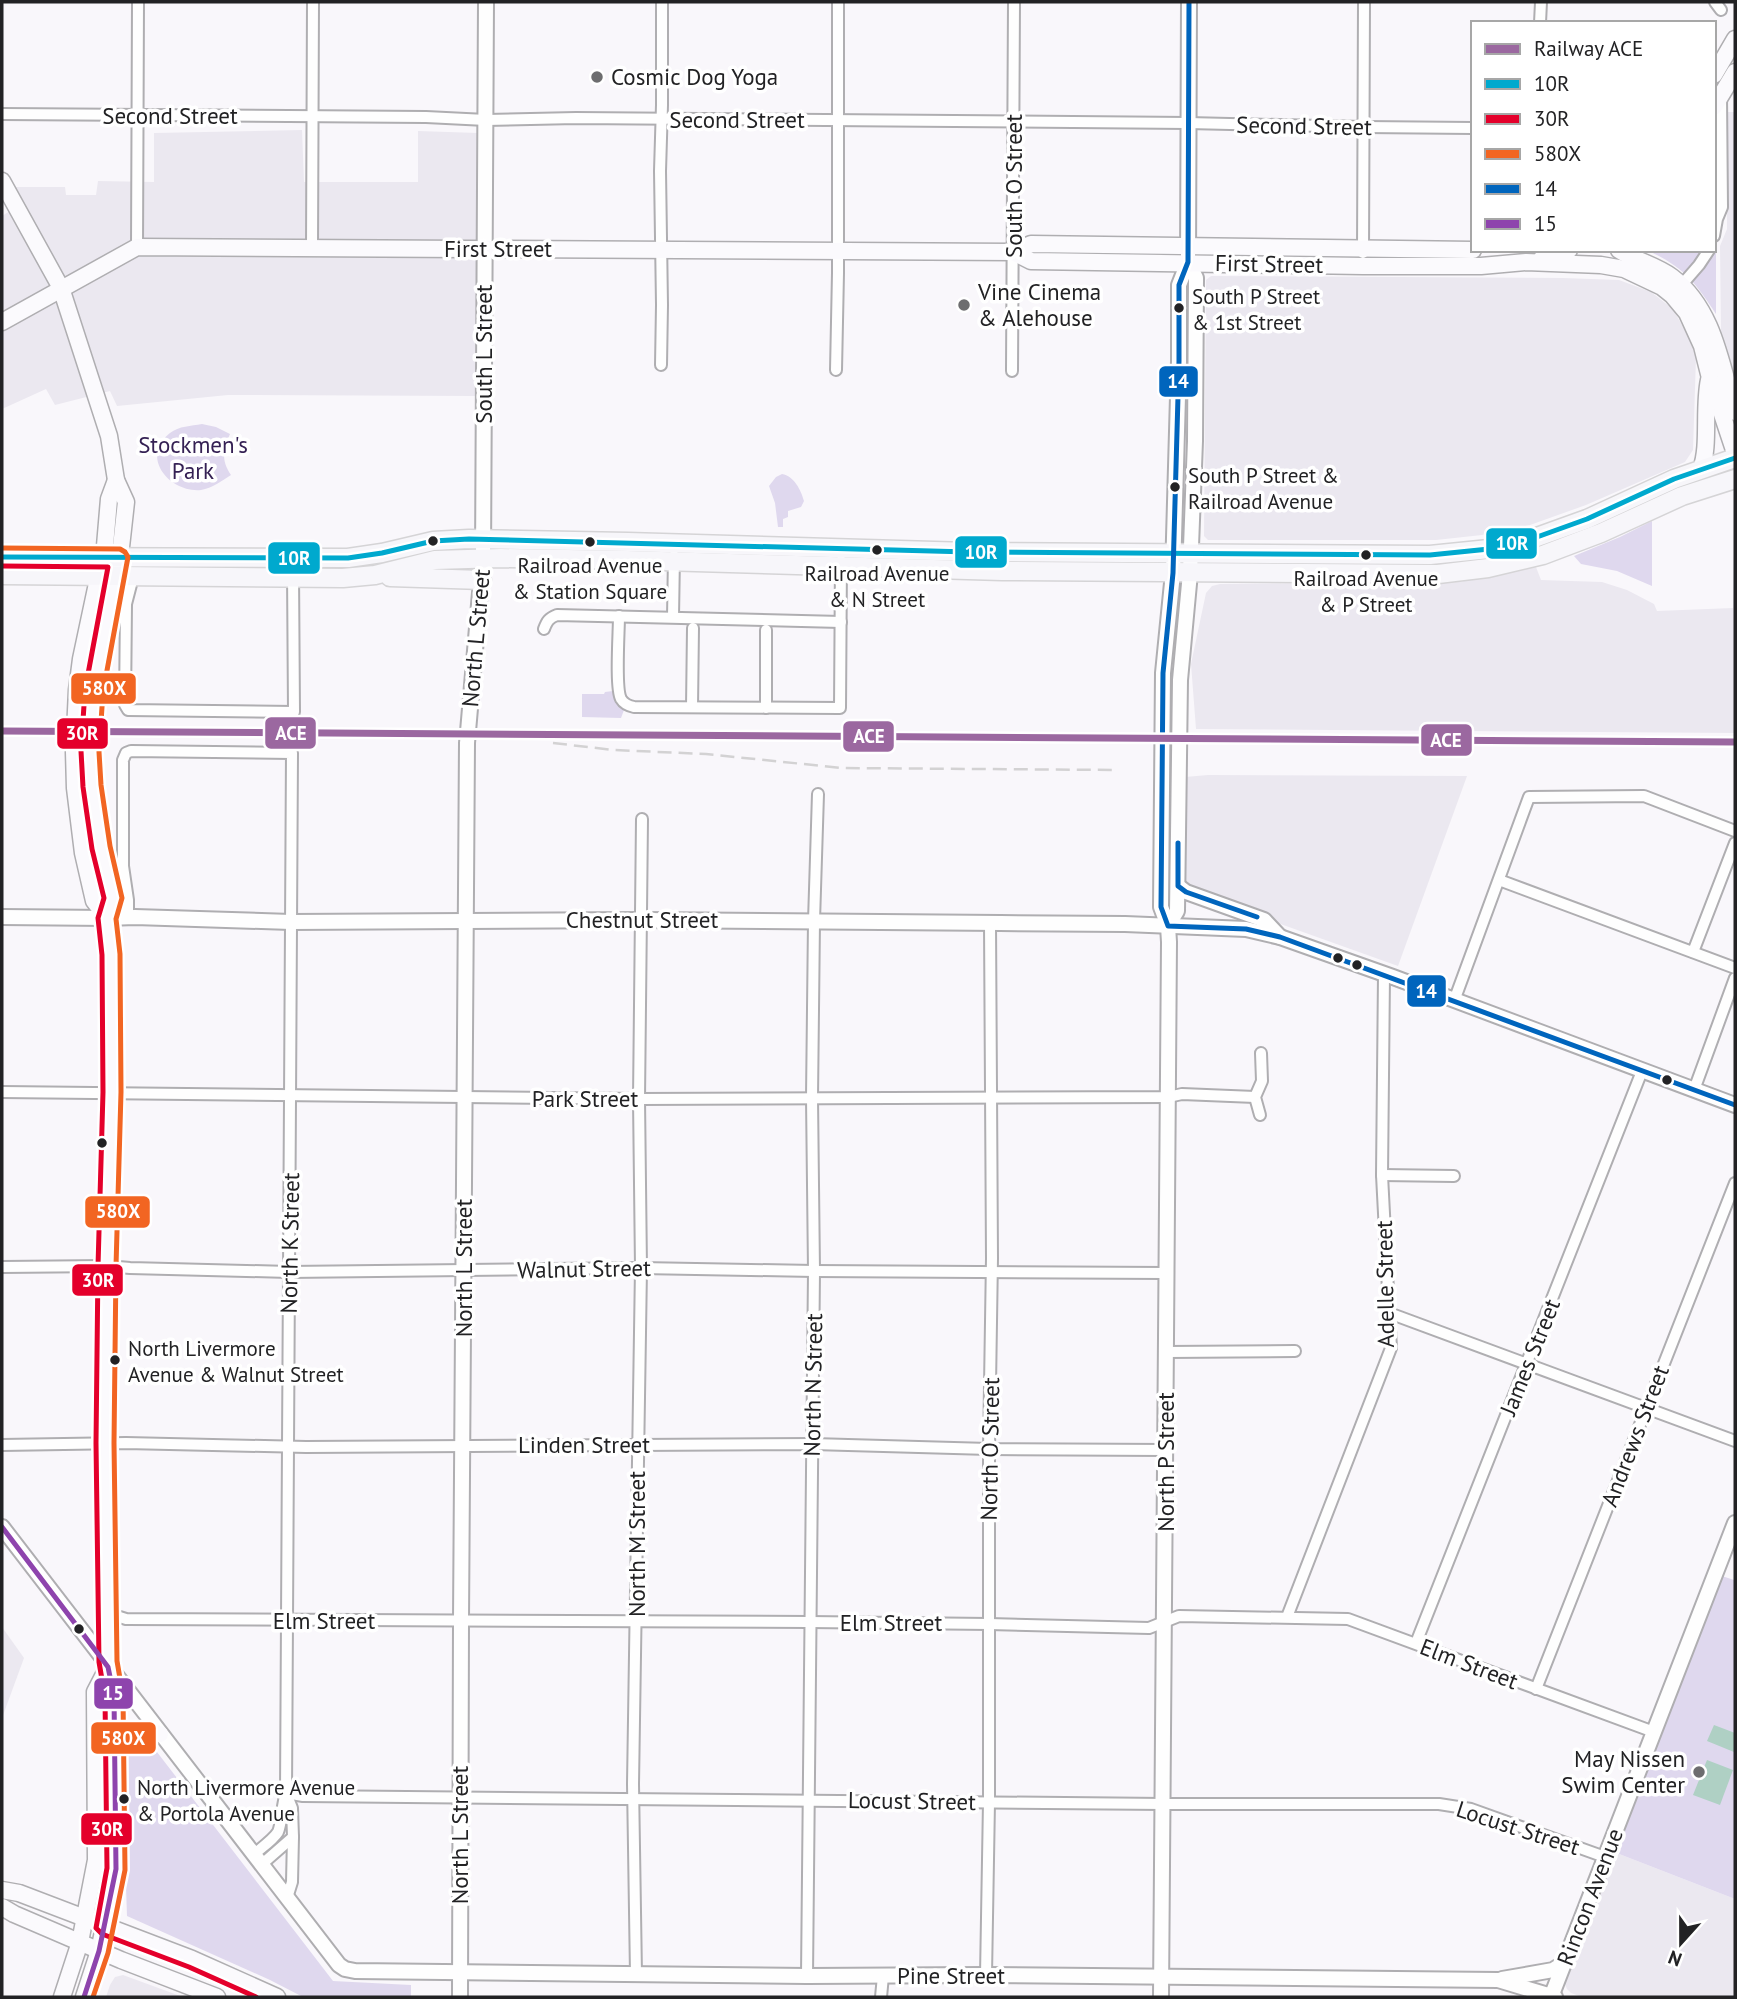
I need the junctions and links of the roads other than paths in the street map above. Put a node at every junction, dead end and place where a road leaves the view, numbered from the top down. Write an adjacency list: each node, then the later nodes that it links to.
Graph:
1 (138, 2): 16 (street)
2 (313, 2): 17 (street)
3 (486, 2): 19 (street, South L Street)
4 (662, 2): 18 (street)
5 (838, 2): 20 (street)
6 (1014, 2): 21 (street, South O Street)
7 (1189, 2): 22 (street, North P Street)
8 (1364, 2): 23 (street)
9 (1541, 2): 10 (street)
10 (1541, 21)
11 (1735, 39): 12 (main road)
12 (1716, 72)
13 (1735, 72): 14 (main road)
14 (1718, 101): 26 (street)
15 (2, 114): 16 (street, Second Street)
16 (137, 116): 17 (street, Second Street); 27 (street)
17 (312, 117): 19 (street, Second Street); 28 (street)
18 (662, 119): 19 (street, Second Street); 20 (street, Second Street); 29 (street)
19 (486, 120): 31 (street, South L Street)
20 (838, 120): 21 (street, Second Street); 32 (street)
21 (1014, 122): 22 (street, Second Street); 34 (street, South O Street)
22 (1188, 123): 23 (street, Second Street); 38 (street, North P Street)
23 (1364, 127): 24 (street, Second Street); 30 (street)
24 (1471, 128)
25 (2, 181): 41 (main road)
26 (1716, 216)
27 (137, 247): 28 (main road, First Street); 41 (main road, First Street)
28 (312, 247): 31 (main road, First Street)
29 (662, 249): 31 (main road, First Street); 32 (main road, First Street); 44 (street)
30 (1363, 249): 33 (main road, First Street); 38 (main road, First Street); 40 (street)
31 (485, 250): 53 (street, South L Street)
32 (837, 250): 34 (main road, First Street); 45 (street)
33 (1471, 250)
34 (1013, 252): 38 (main road, First Street); 46 (street, South O Street)
35 (1562, 252): 39 (main road, First Street)
36 (1623, 252): 42 (main road)
37 (1708, 252): 42 (street)
38 (1188, 254): 40 (main road, First Street); 55 (street, North P Street)
39 (1526, 262): 40 (main road, First Street); 42 (main road, First Street)
40 (1363, 266)
41 (61, 288): 43 (main road, First Street); 58 (main road)
42 (1677, 290): 47 (main road); 48 (main road)
43 (2, 322)
44 (661, 365)
45 (836, 370)
46 (1012, 371)
47 (1710, 378): 49 (main road); 51 (main road)
48 (1735, 412)
49 (1735, 453)
50 (1735, 458): 51 (main road)
51 (1701, 469): 55 (main road)
52 (1735, 479): 61 (main road)
53 (483, 539): 54 (main road); 59 (street, North L Street); 60 (main road)
54 (674, 552): 57 (main road); 59 (main road); 69 (street)
55 (1182, 554): 57 (main road); 61 (street, North P Street)
56 (2, 557): 58 (main road)
57 (841, 557): 61 (main road); 70 (street)
58 (110, 558): 60 (main road); 63 (main road)
59 (483, 558): 65 (main road); 67 (street, North L Street)
60 (293, 559): 66 (street)
61 (1182, 573): 81 (street, North P Street); 90 (street, North P Street)
62 (2, 575): 63 (main road)
63 (106, 577): 64 (main road); 84 (main road)
64 (134, 577): 66 (main road); 66 (street)
65 (359, 577): 66 (main road); 67 (main road)
66 (293, 578)
67 (482, 580): 85 (street, North L Street)
68 (619, 616): 69 (street); 72 (street); 74 (street)
69 (673, 617): 70 (street)
70 (841, 622): 75 (street)
71 (693, 628): 74 (street)
72 (544, 629)
73 (766, 630): 75 (street)
74 (692, 708): 75 (street)
75 (766, 708)
76 (818, 794): 87 (street, North N Street)
77 (642, 819): 86 (street, North M Street)
78 (1735, 831): 80 (street)
79 (1735, 843): 92 (street)
80 (1499, 880): 92 (street); 96 (street)
81 (1178, 886): 90 (street, North P Street); 91 (street)
82 (2, 917): 84 (street, Chestnut Street)
83 (128, 917): 84 (street, Chestnut Street); 88 (street, Chestnut Street); 88 (street, North K Street)
84 (107, 918): 101 (main road)
85 (466, 920): 86 (street, Chestnut Street); 88 (street, Chestnut Street); 106 (street, North L Street)
86 (642, 920): 87 (street, Chestnut Street); 108 (street, North M Street)
87 (814, 921): 89 (street, Chestnut Street); 107 (street, North N Street)
88 (291, 922): 102 (street, North K Street)
89 (990, 923): 90 (street, Chestnut Street); 103 (street, North O Street)
90 (1168, 926): 91 (street, Chestnut Street); 104 (street, North P Street)
91 (1280, 937): 94 (street)
92 (1693, 952): 93 (street)
93 (1735, 968)
94 (1384, 975): 96 (street); 111 (street, Adelle Street)
95 (1735, 978): 99 (street)
96 (1454, 1001): 98 (street)
97 (1261, 1053): 105 (street)
98 (1642, 1071): 99 (street); 125 (street, James Street)
99 (1694, 1090): 109 (street)
100 (2, 1092): 101 (street, Park Street)
101 (112, 1093): 102 (street, Park Street); 114 (main road)
102 (291, 1097): 106 (street, Park Street); 120 (street, North K Street)
103 (992, 1097): 104 (street, Park Street); 107 (street, Park Street); 119 (street, North O Street)
104 (1168, 1097): 105 (street, Park Street); 121 (street, North P Street)
105 (1255, 1097): 110 (street)
106 (465, 1098): 108 (street, Park Street); 117 (street, North L Street)
107 (812, 1098): 108 (street, Park Street); 118 (street, North N Street)
108 (639, 1099): 116 (street, North M Street)
109 (1735, 1105)
110 (1260, 1115)
111 (1382, 1175): 112 (street); 122 (street, Adelle Street)
112 (1454, 1176)
113 (1735, 1183): 126 (street, Andrews Street)
114 (107, 1266): 115 (street, Walnut Street); 120 (street, Walnut Street); 128 (main road)
115 (2, 1268)
116 (641, 1268): 117 (street, Walnut Street); 118 (street, Walnut Street); 129 (street, North M Street)
117 (464, 1271): 120 (street, Walnut Street); 133 (street, North L Street)
118 (814, 1271): 119 (street, Walnut Street); 130 (street, North N Street)
119 (992, 1271): 121 (street, Walnut Street); 134 (street, North O Street)
120 (289, 1272): 132 (street, North K Street)
121 (1166, 1273): 124 (street, North P Street)
122 (1389, 1313): 125 (street); 139 (street, Adelle Street)
123 (1296, 1351): 124 (street)
124 (1167, 1352): 135 (street, North P Street)
125 (1528, 1363): 126 (street); 146 (street, James Street)
126 (1647, 1407): 127 (street); 148 (street, Andrews Street)
127 (1735, 1441)
128 (106, 1443): 131 (street, Linden Street); 132 (street, Linden Street); 138 (main road)
129 (637, 1444): 130 (street, Linden Street); 133 (street, Linden Street); 143 (street, North M Street)
130 (813, 1444): 134 (street, Linden Street); 144 (street, North N Street)
131 (2, 1445)
132 (289, 1446): 133 (street, Linden Street); 140 (street, North K Street)
133 (463, 1446): 141 (street, North L Street)
134 (989, 1448): 135 (street, Linden Street); 145 (street, North O Street)
135 (1166, 1450): 142 (street, North P Street)
136 (1735, 1523): 149 (street, Rincon Avenue)
137 (2, 1527): 147 (street)
138 (107, 1613): 140 (street, Elm Street); 147 (main road)
139 (1287, 1617): 142 (street, Elm Street); 146 (street, Elm Street)
140 (287, 1621): 141 (street, Elm Street); 152 (street, North K Street)
141 (460, 1621): 143 (street, Elm Street); 153 (street, North L Street)
142 (1165, 1621): 145 (street, Elm Street); 157 (street, North P Street)
143 (636, 1622): 144 (street, Elm Street); 154 (street, North M Street)
144 (810, 1622): 145 (street, Elm Street); 155 (street, North N Street)
145 (989, 1624): 156 (street, North O Street)
146 (1416, 1643): 148 (street, Elm Street)
147 (108, 1667): 150 (street); 151 (main road); 164 (main road)
148 (1536, 1689): 149 (street, Elm Street)
149 (1654, 1732): 159 (street, Rincon Avenue)
150 (160, 1734): 151 (main road); 160 (street)
151 (114, 1746): 165 (main road)
152 (286, 1793): 153 (street, Locust Street); 158 (street, North K Street); 160 (street)
153 (460, 1798): 154 (street, Locust Street); 169 (street, North L Street)
154 (634, 1800): 155 (street, Locust Street); 170 (street, North M Street)
155 (808, 1800): 156 (street, Locust Street); 172 (street, North N Street)
156 (989, 1802): 157 (street, Locust Street); 171 (street, North O Street)
157 (1164, 1804): 159 (street, Locust Street); 174 (street, North P Street)
158 (293, 1837): 160 (street); 162 (street, North K Street)
159 (1605, 1857): 168 (street, Rincon Avenue)
160 (257, 1860): 162 (street)
161 (2, 1890): 164 (main road)
162 (287, 1898): 169 (street, Pine Street)
163 (2, 1907): 166 (main road)
164 (85, 1919): 165 (main road); 166 (main road)
165 (105, 1926): 167 (main road); 179 (main road)
166 (80, 1942): 167 (main road); 176 (main road)
167 (99, 1951): 177 (main road); 178 (main road)
168 (1564, 1963): 175 (street); 183 (street, Rincon Avenue)
169 (460, 1972): 170 (street, Pine Street); 180 (street, North L Street)
170 (636, 1975): 172 (street, Pine Street)
171 (986, 1975): 173 (street, Pine Street); 174 (street, Pine Street)
172 (807, 1976): 173 (street, Pine Street)
173 (883, 1976): 181 (street)
174 (1161, 1978): 175 (street, Pine Street); 182 (street, North P Street)
175 (1498, 1980): 183 (street, Pine Street)
176 (62, 1997)
177 (84, 1997)
178 (217, 1997)
179 (277, 1997)
180 (460, 1997)
181 (881, 1997)
182 (1161, 1997)
183 (1552, 1997)

